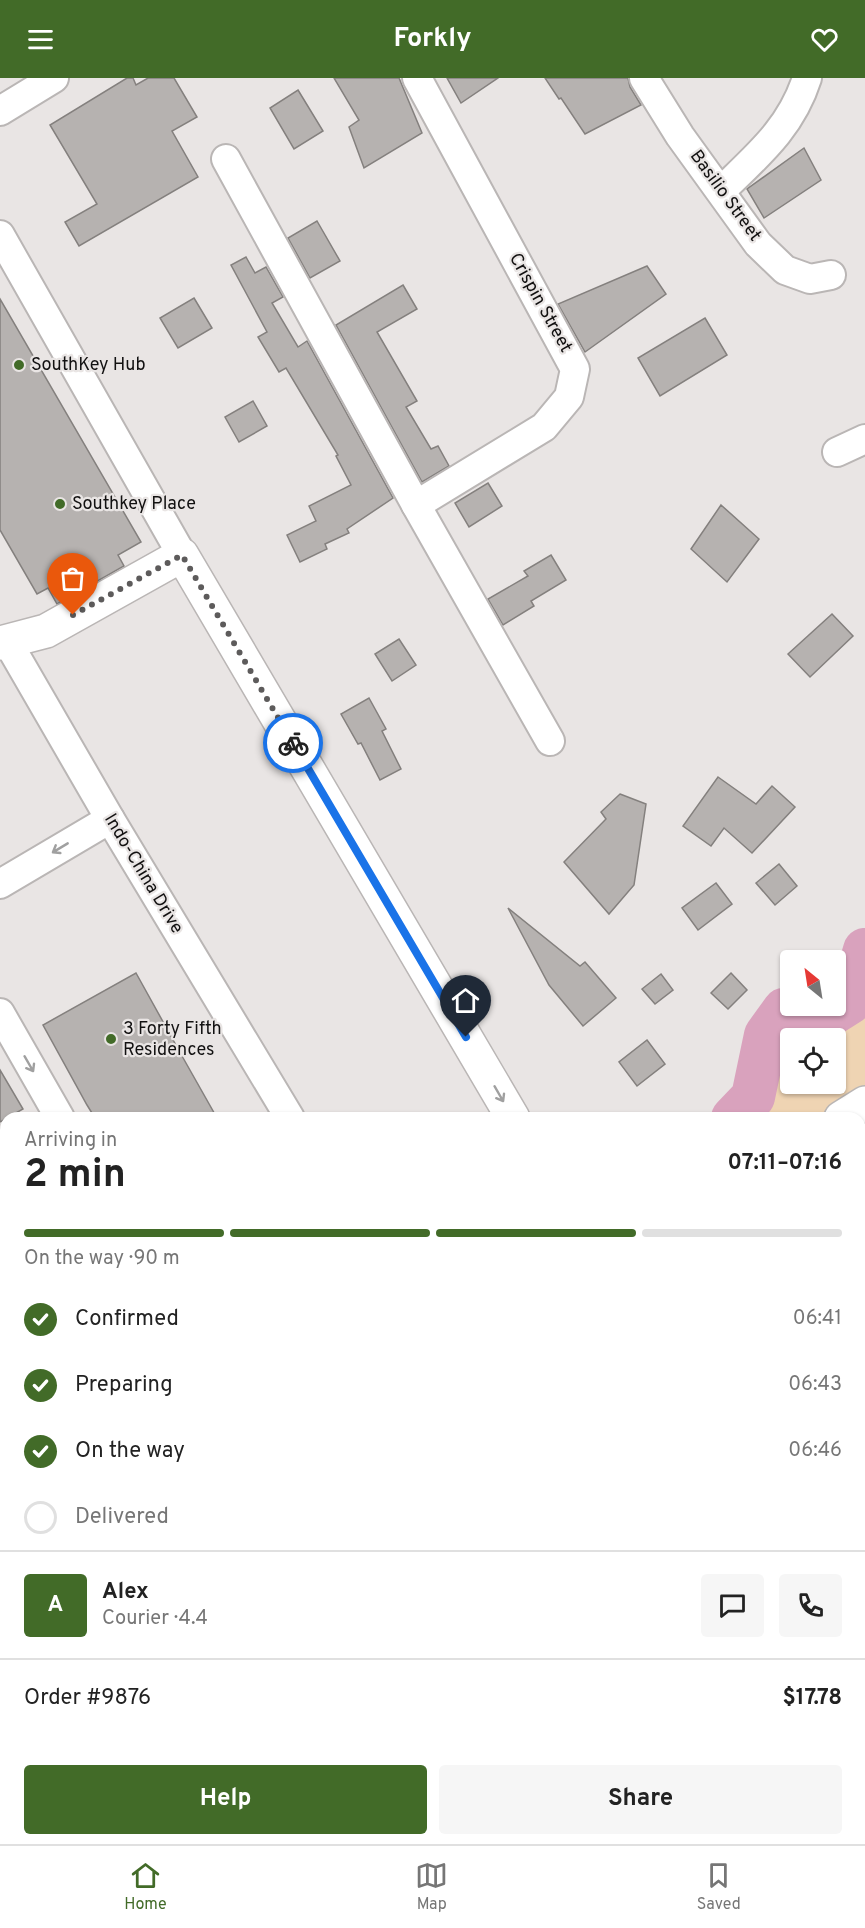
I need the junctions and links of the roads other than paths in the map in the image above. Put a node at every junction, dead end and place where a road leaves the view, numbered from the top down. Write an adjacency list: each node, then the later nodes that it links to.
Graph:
1 (54, 78): 5 (street)
2 (417, 78): 12 (street, Crispin Street)
3 (644, 78): 7 (street, Basilio Street)
4 (807, 78): 7 (street)
5 (0, 111)
6 (226, 159): 12 (street)
7 (721, 191): 9 (street, Basilio Street)
8 (0, 235): 13 (street)
9 (831, 276)
10 (865, 439): 11 (street)
11 (837, 452)
12 (416, 505): 15 (street)
13 (182, 555): 14 (main road); 22 (main road, one-way to 22)
14 (2, 638): 16 (street, Indo-China Drive)
15 (550, 741)
16 (110, 819): 17 (street, one-way to 17); 21 (street, Indo-China Drive)
17 (0, 884)
18 (0, 1013): 20 (street, one-way to 20)
19 (865, 1104): 23 (main road)
20 (57, 1112)
21 (286, 1112)
22 (509, 1112)
23 (851, 1112)

